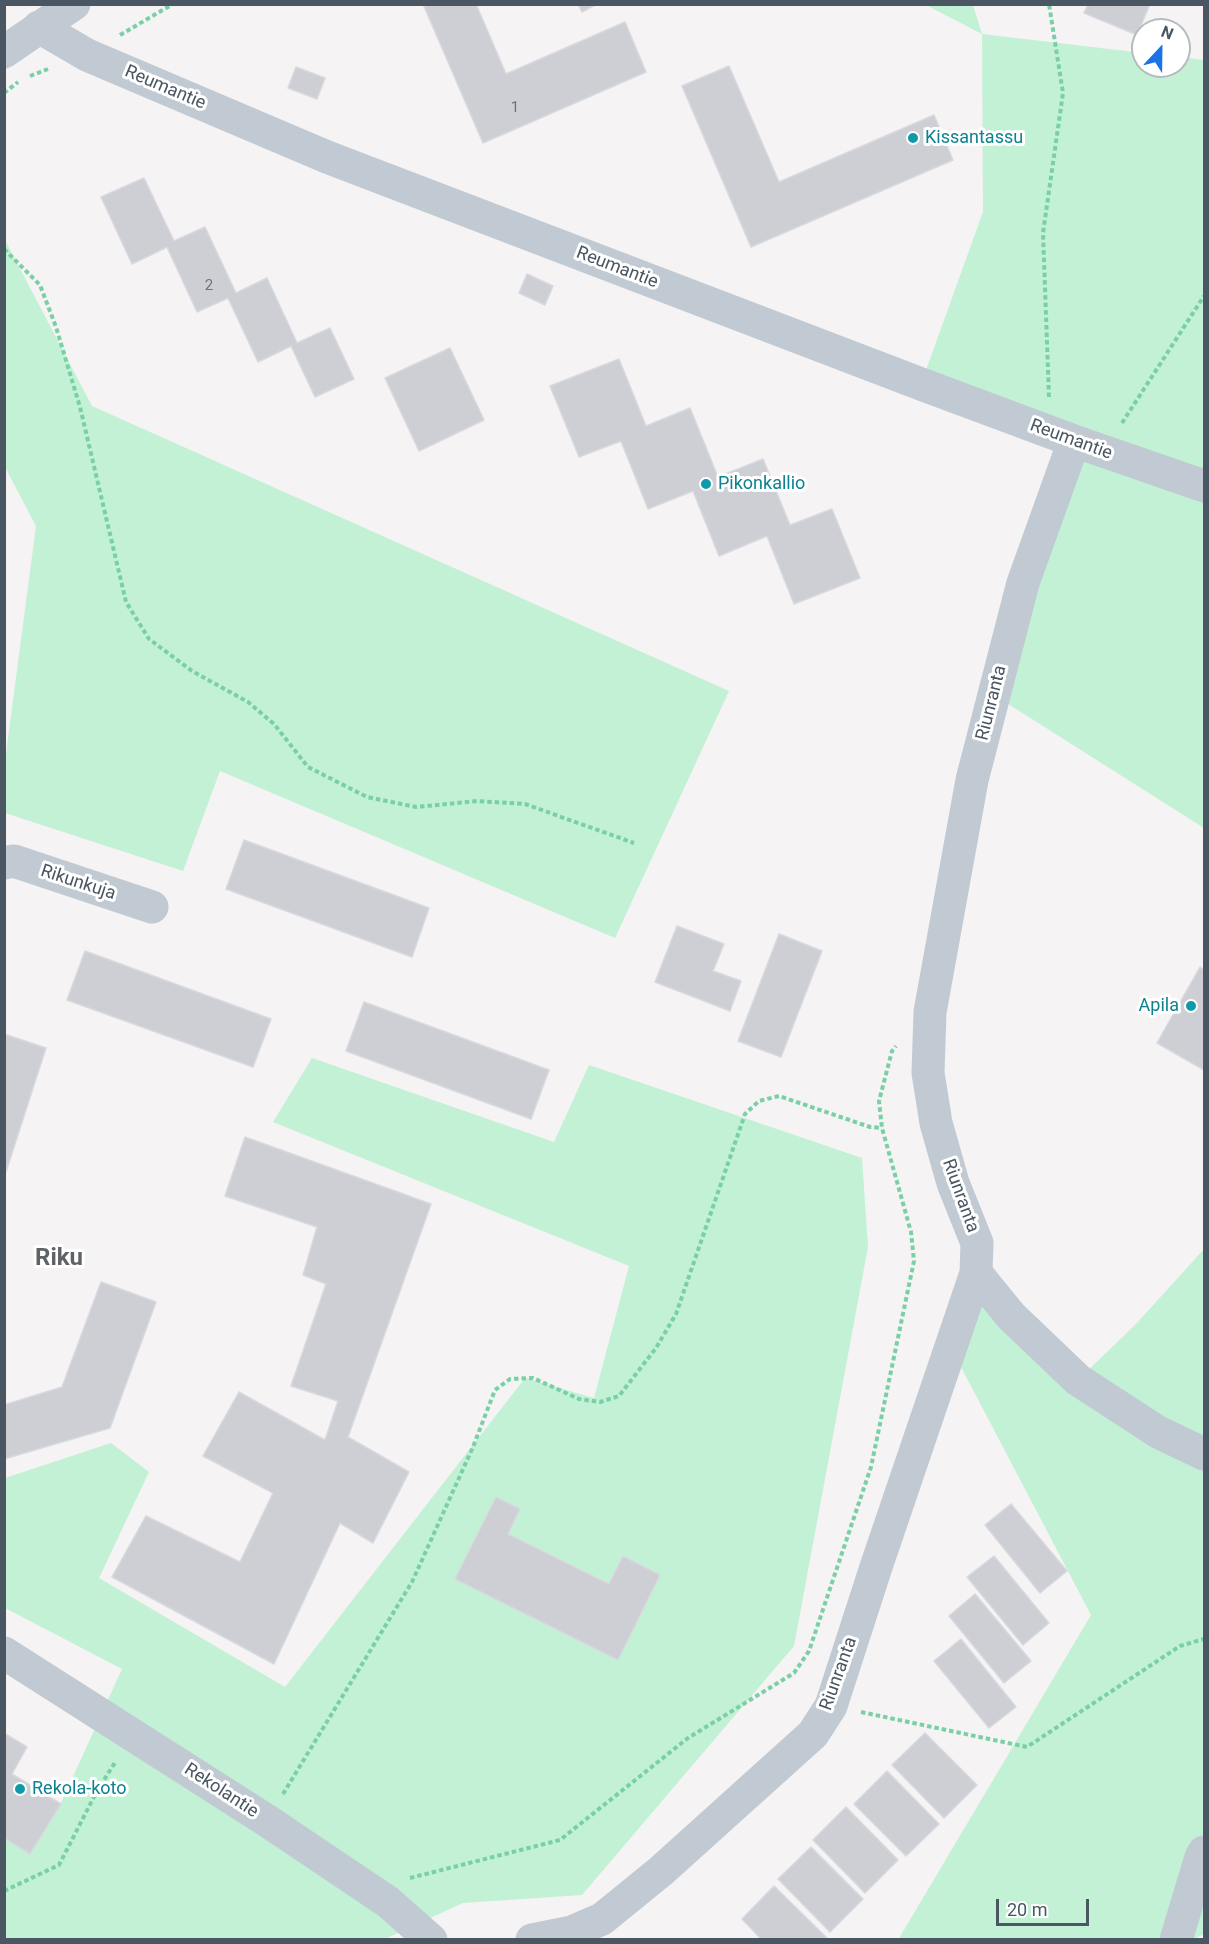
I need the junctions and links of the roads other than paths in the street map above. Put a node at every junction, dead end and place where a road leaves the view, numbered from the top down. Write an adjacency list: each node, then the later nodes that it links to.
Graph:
1 (74, 4): 2 (street)
2 (39, 27): 3 (street); 4 (street, Reumantie)
3 (4, 52)
4 (1077, 442): 5 (street, Reumantie); 8 (street, Riunranta)
5 (1204, 486)
6 (4, 863): 7 (street, Rikunkuja)
7 (152, 907)
8 (976, 1273): 9 (street); 12 (street, Riunranta)
9 (1204, 1454)
10 (4, 1653): 13 (street, Rekolantie)
11 (1204, 1852): 15 (street)
12 (601, 1929): 14 (street, Riunranta)
13 (431, 1940)
14 (532, 1940)
15 (1176, 1940)

